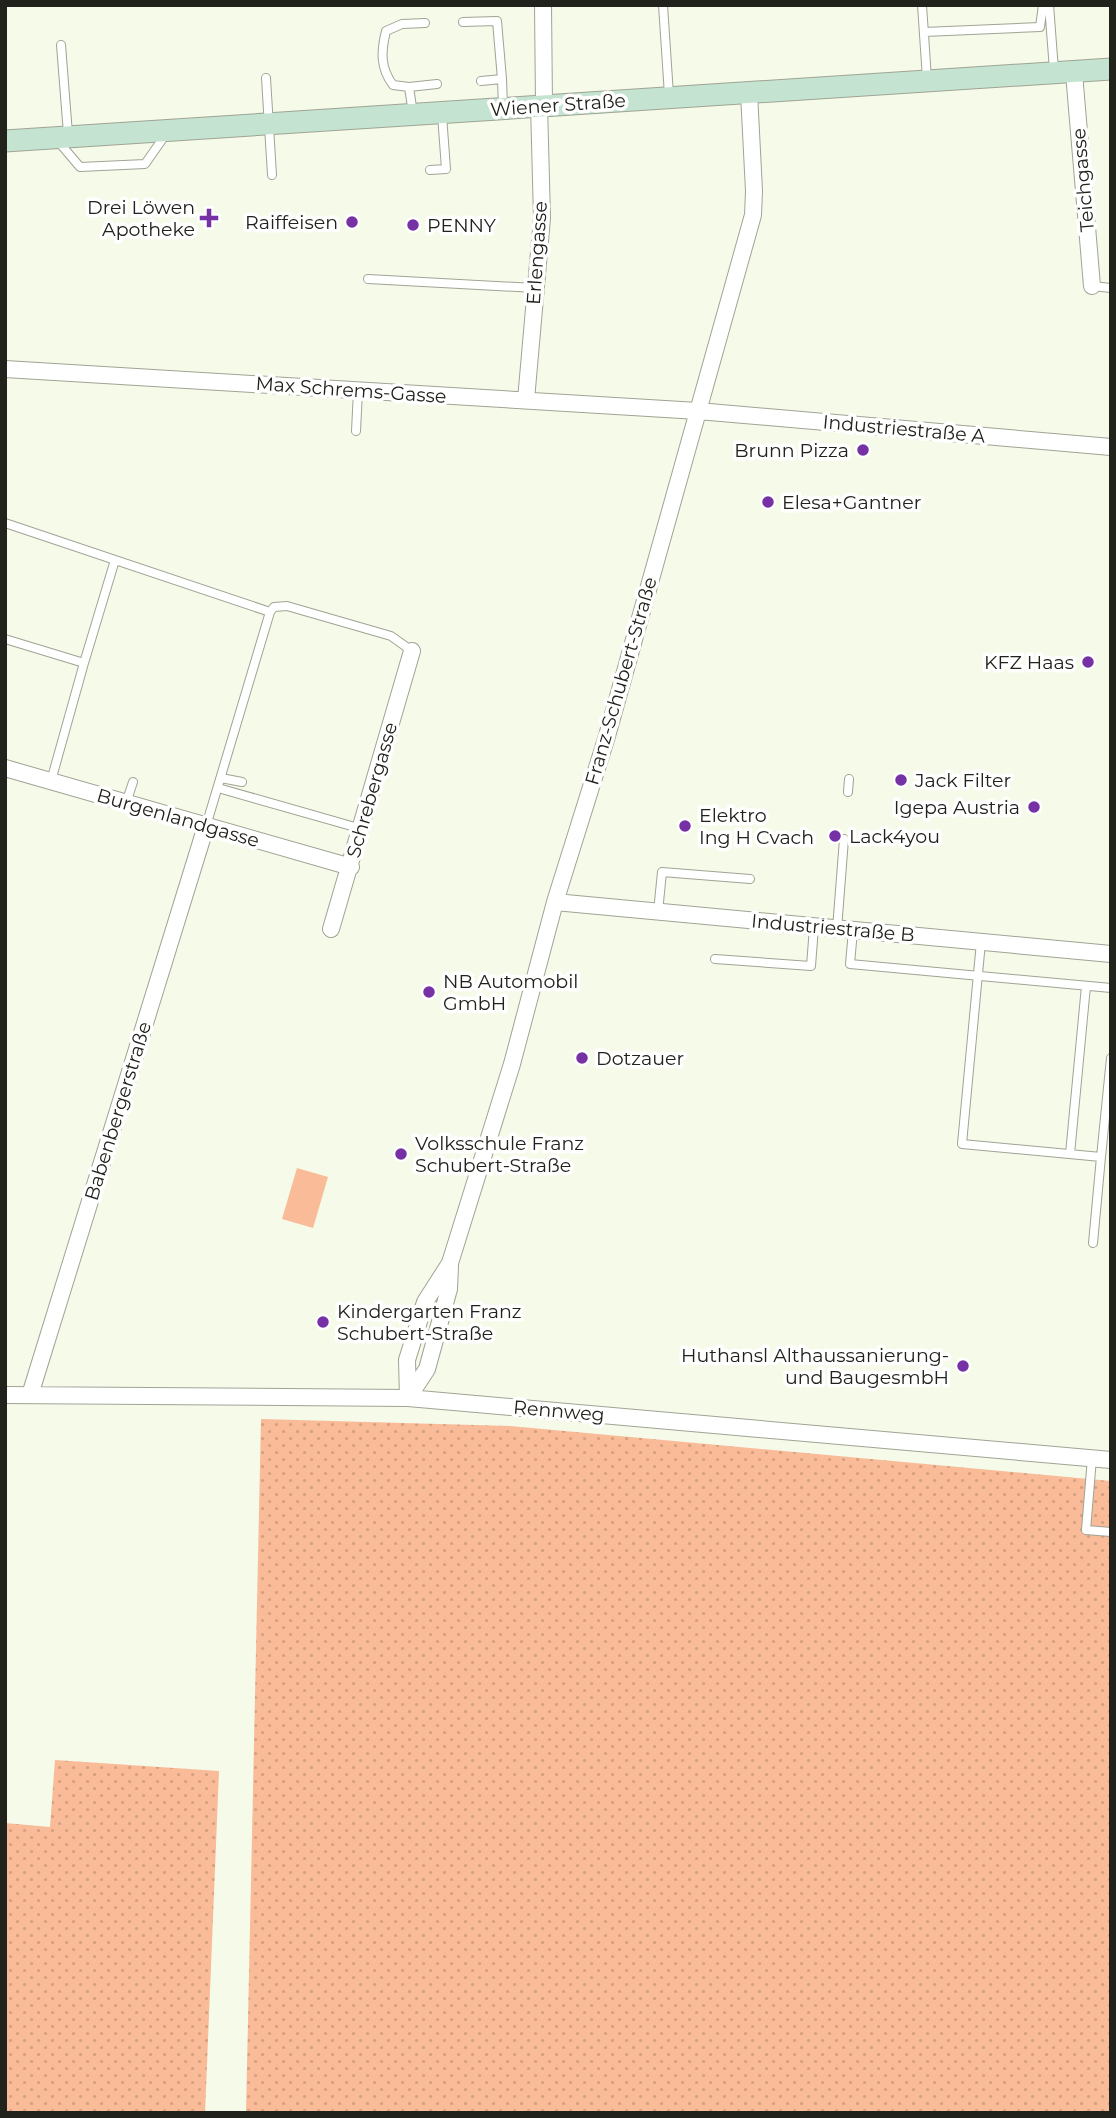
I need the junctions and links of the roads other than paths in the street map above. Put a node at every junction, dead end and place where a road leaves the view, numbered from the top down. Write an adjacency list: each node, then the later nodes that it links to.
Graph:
1 (543, 5): 19 (street, Erlengasse)
2 (663, 5): 18 (lane)
3 (922, 5): 7 (lane)
4 (1046, 5): 7 (lane); 10 (lane)
5 (463, 22): 12 (lane)
6 (425, 23): 16 (lane)
7 (924, 32): 14 (lane)
8 (61, 45): 25 (lane)
9 (1111, 69): 10 (main road, Wiener Straße)
10 (1064, 73): 14 (main road, Wiener Straße); 30 (street, Teichgasse)
11 (266, 78): 23 (lane)
12 (502, 79): 13 (lane); 20 (lane)
13 (481, 81)
14 (927, 81): 17 (main road, Wiener Straße)
15 (437, 85): 16 (lane)
16 (409, 87): 22 (lane)
17 (749, 93): 18 (main road, Wiener Straße); 36 (street, Franz-Schubert-Straße)
18 (669, 98): 19 (main road, Wiener Straße)
19 (541, 105): 20 (main road, Wiener Straße); 31 (street, Erlengasse)
20 (503, 108): 21 (main road, Wiener Straße)
21 (442, 112): 22 (main road, Wiener Straße); 27 (lane)
22 (412, 114): 23 (main road, Wiener Straße)
23 (268, 124): 24 (main road, Wiener Straße); 28 (lane)
24 (169, 130): 25 (main road, Wiener Straße); 25 (lane)
25 (61, 137): 26 (main road, Wiener Straße)
26 (5, 141)
27 (430, 170)
28 (272, 175)
29 (368, 279): 31 (lane)
30 (1093, 286): 32 (lane)
31 (535, 288): 35 (street, Erlengasse)
32 (1111, 288)
33 (5, 369): 34 (street, Max Schrems-Gasse)
34 (358, 391): 35 (street, Max Schrems-Gasse); 37 (lane)
35 (526, 400): 36 (street, Max Schrems-Gasse)
36 (698, 411): 38 (street, Industriestraße A); 59 (street, Franz-Schubert-Straße)
37 (356, 431)
38 (1111, 447)
39 (5, 523): 40 (lane)
40 (115, 560): 41 (lane); 44 (lane)
41 (270, 612): 43 (lane); 46 (lane)
42 (5, 639): 44 (lane)
43 (412, 651): 55 (street, Schrebergasse)
44 (84, 663): 48 (lane)
45 (5, 768): 48 (street, Burgenlandgasse)
46 (221, 778): 50 (lane); 51 (lane)
47 (849, 779): 52 (lane)
48 (51, 781): 53 (street, Burgenlandgasse)
49 (133, 782): 53 (lane)
50 (242, 782)
51 (218, 788): 54 (lane); 55 (lane)
52 (848, 792)
53 (126, 803): 54 (street, Burgenlandgasse)
54 (206, 826): 57 (street, Burgenlandgasse); 75 (street, Babenbergerstraße)
55 (362, 830): 57 (street, Schrebergasse)
56 (844, 839): 63 (lane)
57 (351, 867): 62 (street, Schrebergasse)
58 (750, 879): 60 (lane)
59 (555, 902): 60 (street, Industriestraße B); 76 (street, Franz-Schubert-Straße)
60 (658, 912): 61 (street, Industriestraße B)
61 (814, 927): 63 (street, Industriestraße B); 66 (lane)
62 (331, 929)
63 (845, 929): 64 (street, Industriestraße B); 67 (lane)
64 (981, 942): 65 (street, Industriestraße B); 67 (lane)
65 (1111, 954)
66 (715, 959)
67 (978, 976): 68 (lane); 71 (lane)
68 (1086, 986): 69 (lane); 71 (lane)
69 (1111, 988)
70 (1111, 1058): 72 (lane)
71 (1070, 1154): 72 (lane)
72 (1101, 1157): 73 (lane)
73 (1093, 1242)
74 (5, 1395): 75 (street, Rennweg)
75 (30, 1395): 76 (street, Rennweg)
76 (408, 1398): 77 (street, Rennweg)
77 (1092, 1458): 78 (street, Rennweg); 79 (lane)
78 (1111, 1460)
79 (1111, 1532)

